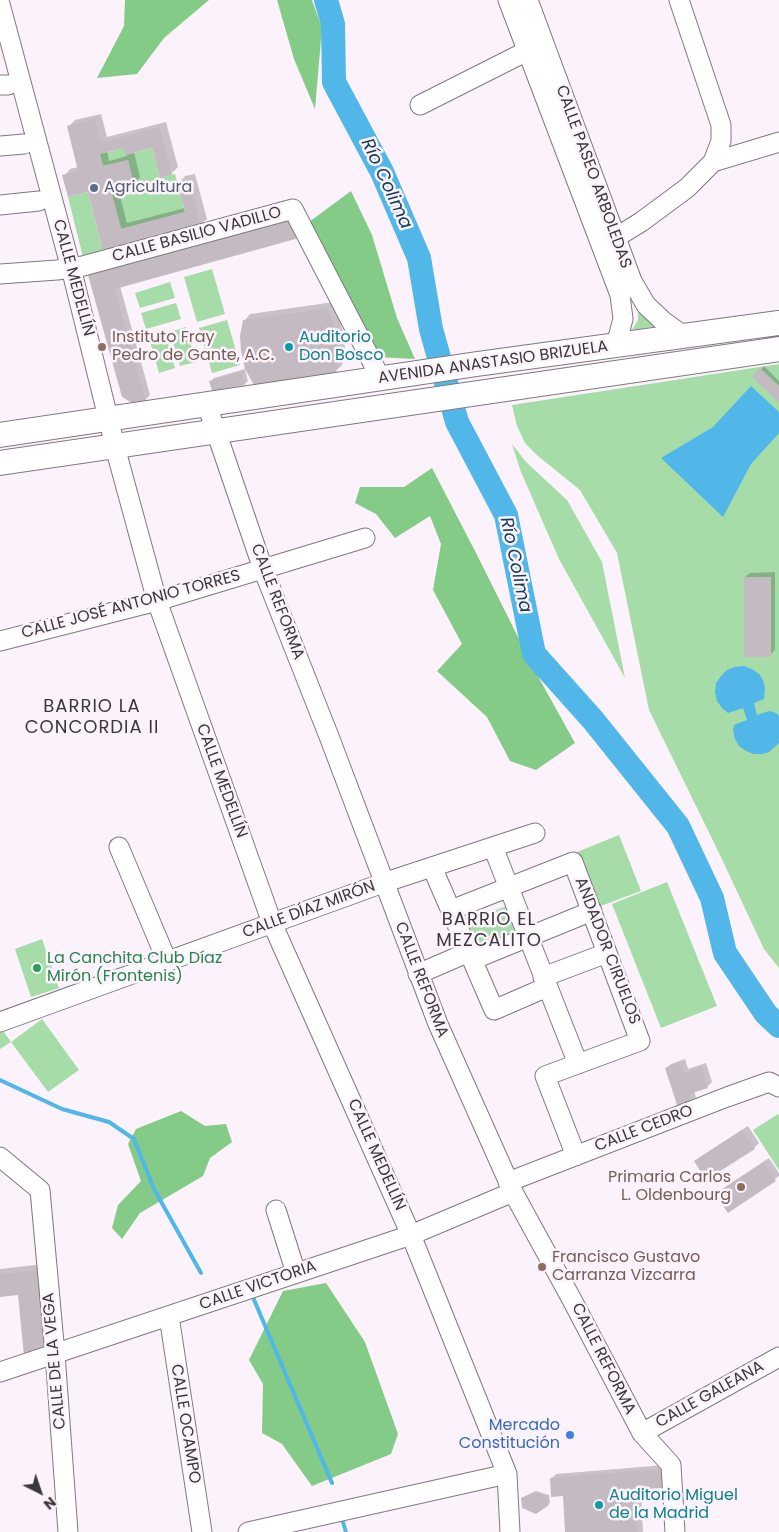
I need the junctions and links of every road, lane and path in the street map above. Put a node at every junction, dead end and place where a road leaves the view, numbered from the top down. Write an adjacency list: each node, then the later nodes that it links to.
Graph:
1 (508, 0): 5 (street, CALLE PASEO ARBOLEDAS)
2 (528, 0): 5 (street, CALLE PASEO ARBOLEDAS)
3 (678, 0): 10 (street)
4 (0, 4): 14 (street, CALLE MEDELLÍN)
5 (535, 47): 6 (street); 13 (street, CALLE PASEO ARBOLEDAS)
6 (420, 105)
7 (779, 142): 10 (street)
8 (24, 144): 9 (street)
9 (0, 146)
10 (714, 162): 13 (street)
11 (40, 201): 12 (street)
12 (0, 205)
13 (609, 242): 17 (street, CALLE PASEO ARBOLEDAS); 18 (street, CALLE PASEO ARBOLEDAS)
14 (71, 268): 15 (street, CALLE BASILIO VADILLO); 20 (street, CALLE BASILIO VADILLO); 22 (street, CALLE MEDELLÍN)
15 (0, 274)
16 (779, 323): 17 (main road, AVENIDA ANASTASIO BRIZUELA)
17 (684, 336): 18 (main road, AVENIDA ANASTASIO BRIZUELA)
18 (616, 345): 20 (main road, AVENIDA ANASTASIO BRIZUELA)
19 (779, 349): 23 (main road, AVENIDA ANASTASIO BRIZUELA)
20 (388, 378): 21 (main road, AVENIDA ANASTASIO BRIZUELA)
21 (207, 405): 22 (main road, AVENIDA ANASTASIO BRIZUELA); 23 (street, CALLE REFORMA)
22 (110, 419): 24 (main road, AVENIDA ANASTASIO BRIZUELA); 25 (street, CALLE MEDELLÍN)
23 (216, 431): 25 (main road, AVENIDA ANASTASIO BRIZUELA); 28 (street, CALLE REFORMA)
24 (0, 435)
25 (115, 446): 26 (main road, AVENIDA ANASTASIO BRIZUELA); 29 (street, CALLE MEDELLÍN)
26 (0, 463)
27 (365, 538): 28 (street, CALLE JOSÉ ANTONIO TORRES)
28 (263, 569): 29 (street, CALLE JOSÉ ANTONIO TORRES); 35 (street, CALLE REFORMA)
29 (156, 601): 30 (street, CALLE JOSÉ ANTONIO TORRES); 39 (street, CALLE MEDELLÍN)
30 (0, 641)
31 (535, 833): 33 (street, CALLE DÍAZ MIRÓN)
32 (119, 847): 43 (street)
33 (492, 847): 34 (street, CALLE DÍAZ MIRÓN); 36 (street)
34 (432, 867): 35 (street, CALLE DÍAZ MIRÓN); 37 (street)
35 (383, 883): 39 (street, CALLE DÍAZ MIRÓN); 44 (street, CALLE REFORMA)
36 (508, 887): 37 (street); 38 (street, ANDADOR CIRUELOS); 40 (street)
37 (451, 910): 42 (street)
38 (592, 911): 40 (street); 41 (street, ANDADOR CIRUELOS)
39 (272, 923): 43 (street, CALLE DÍAZ MIRÓN); 53 (street, CALLE MEDELLÍN)
40 (525, 930): 42 (street); 45 (street)
41 (607, 953): 45 (street); 47 (street, ANDADOR CIRUELOS)
42 (471, 956): 44 (street); 45 (street)
43 (167, 961): 46 (street, CALLE DÍAZ MIRÓN)
44 (418, 974): 51 (street, CALLE REFORMA)
45 (545, 982): 47 (street)
46 (0, 1022)
47 (578, 1064): 49 (street)
48 (779, 1087): 49 (street, CALLE CEDRO)
49 (576, 1156): 51 (street, CALLE CEDRO)
50 (0, 1157): 56 (street, CALLE DE LA VEGA)
51 (510, 1187): 53 (street, CALLE VICTORIA); 60 (street, CALLE REFORMA)
52 (276, 1210): 54 (street)
53 (411, 1235): 54 (street, CALLE VICTORIA); 62 (street, CALLE MEDELLÍN)
54 (296, 1273): 55 (street, CALLE VICTORIA)
55 (169, 1316): 56 (street, CALLE VICTORIA); 64 (street, CALLE OCAMPO)
56 (55, 1354): 58 (street, CALLE VICTORIA); 63 (street, CALLE DE LA VEGA)
57 (779, 1357): 59 (street, CALLE GALEANA)
58 (0, 1372)
59 (664, 1420): 60 (street, CALLE GALEANA); 61 (street)
60 (642, 1433): 61 (street, CALLE REFORMA)
61 (668, 1461): 67 (street)
62 (507, 1474): 65 (street); 66 (street, CALLE MEDELLÍN)
63 (68, 1532)
64 (202, 1532)
65 (248, 1532)
66 (510, 1532)
67 (675, 1532)

